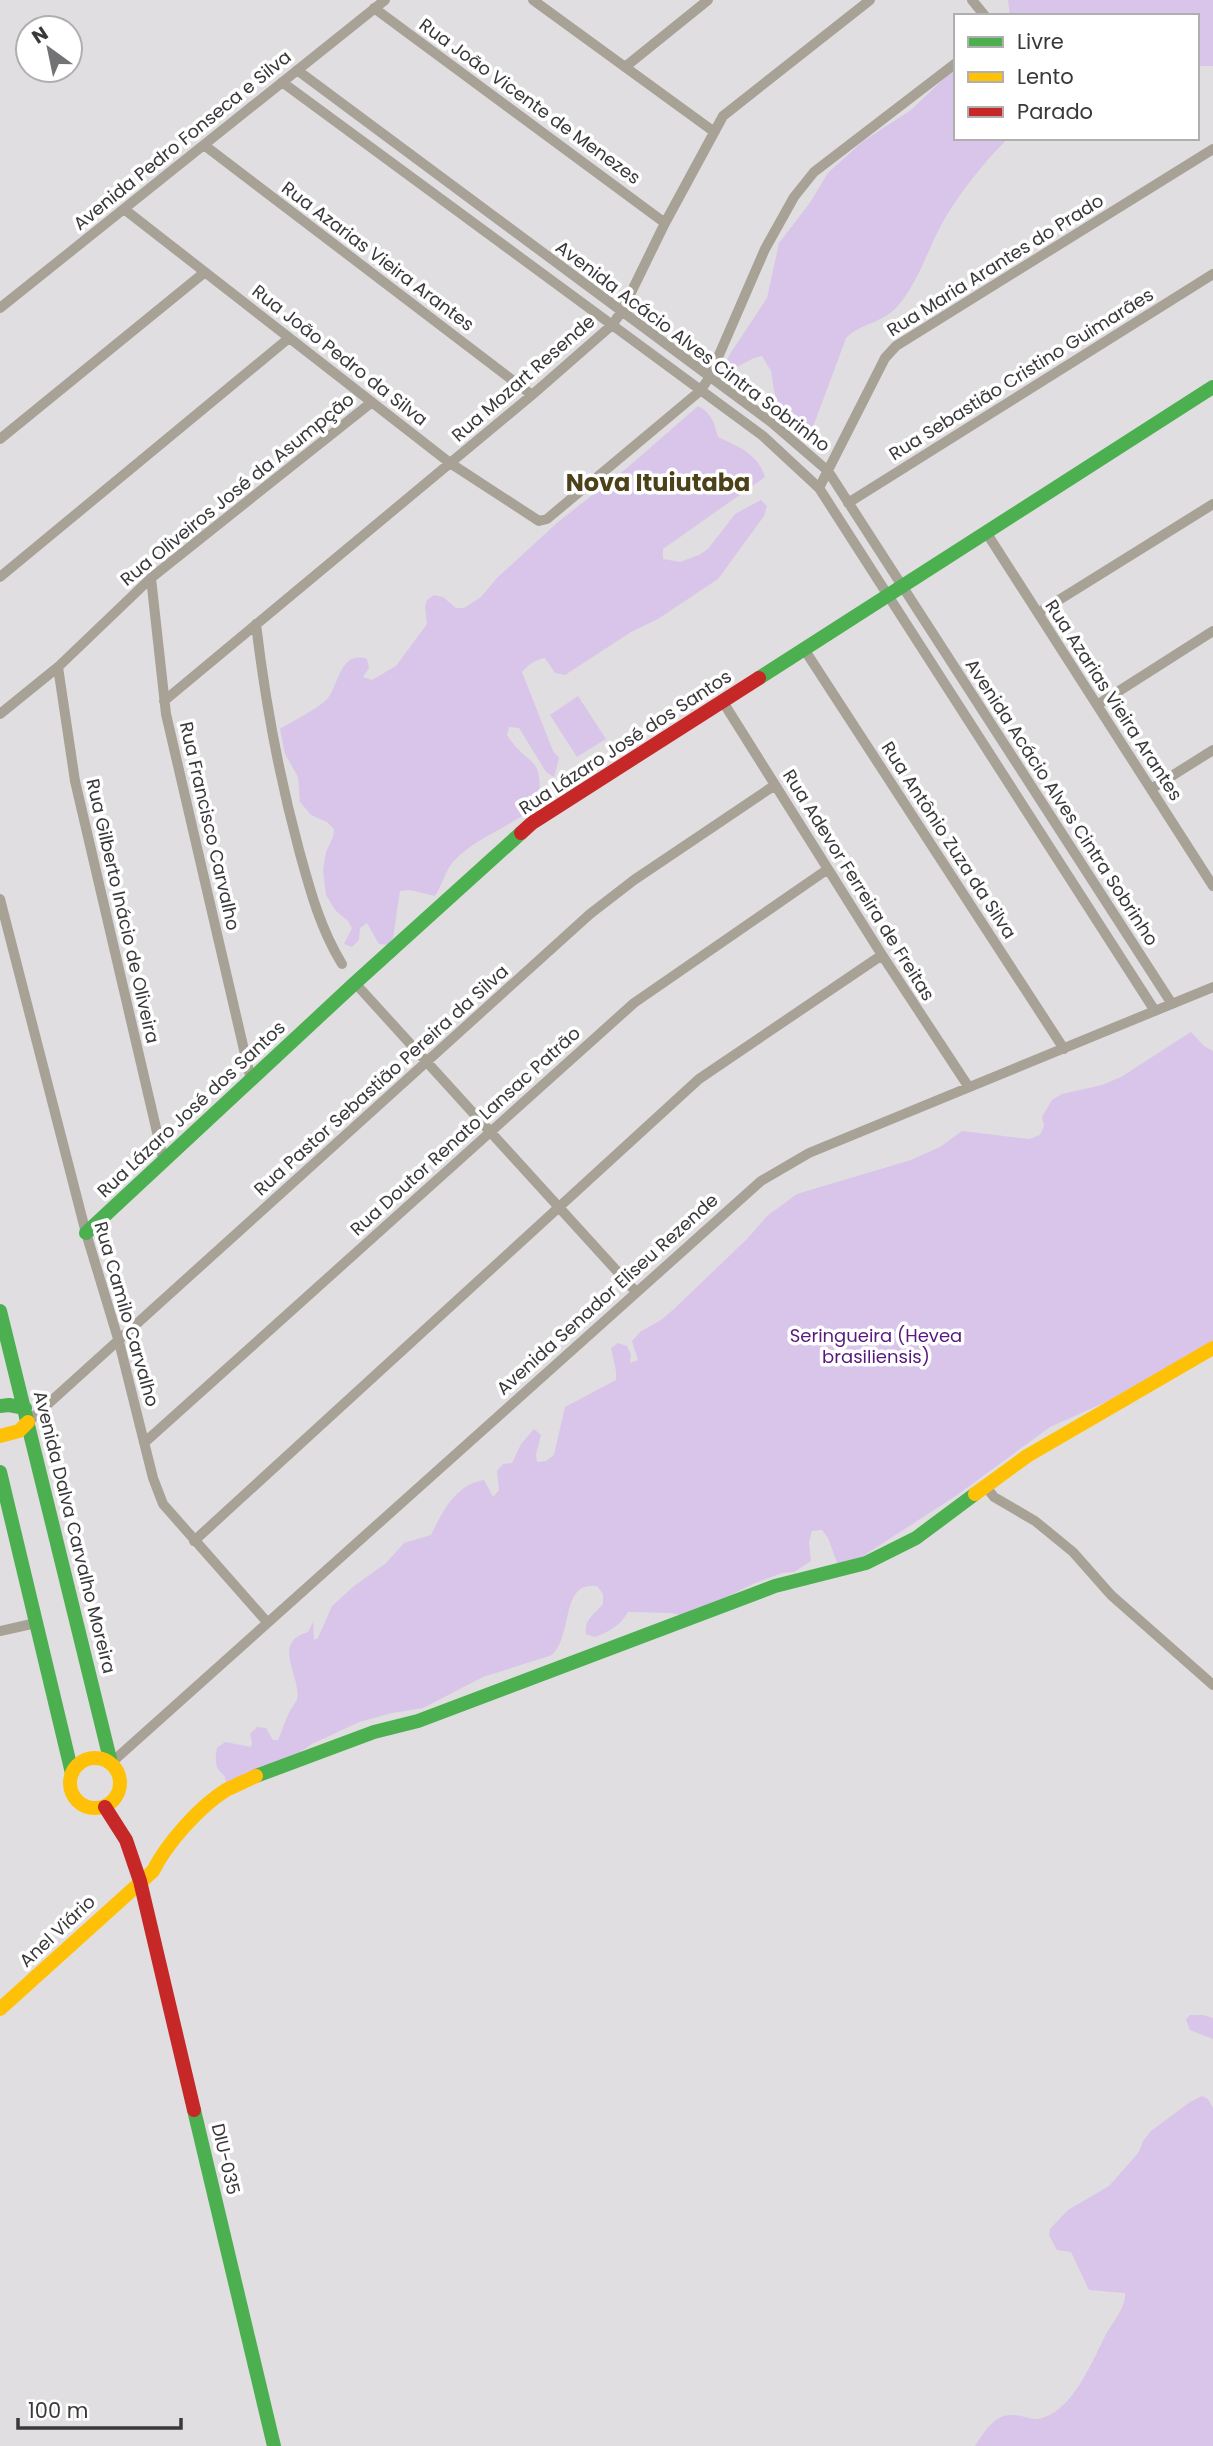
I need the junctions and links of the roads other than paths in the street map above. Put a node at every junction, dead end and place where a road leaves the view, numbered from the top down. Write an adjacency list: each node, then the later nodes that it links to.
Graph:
1 (385, 0): 6 (street, Avenida Pedro Fonseca e Silva)
2 (708, 0): 8 (street)
3 (870, 0): 12 (street, Rua Mozart Resende)
4 (972, 0): 7 (street)
5 (541, 2): 8 (street)
6 (374, 8): 10 (street, Avenida Pedro Fonseca e Silva); 16 (street, Rua João Vicente de Menezes)
7 (983, 14)
8 (625, 66): 12 (street)
9 (954, 66): 23 (street)
10 (298, 70): 11 (street, Avenida Pedro Fonseca e Silva); 20 (street, Avenida Acácio Alves Cintra Sobrinho)
11 (282, 82): 13 (street, Avenida Pedro Fonseca e Silva); 21 (street, Avenida Acácio Alves Cintra Sobrinho)
12 (713, 131): 16 (street, Rua Mozart Resende)
13 (204, 145): 15 (street, Avenida Pedro Fonseca e Silva); 26 (street, Rua Azarias Vieira Arantes)
14 (1213, 149): 30 (street, Rua Maria Arantes do Prado)
15 (124, 209): 17 (street, Rua João Pedro da Silva); 19 (street, Avenida Pedro Fonseca e Silva)
16 (665, 223): 20 (street, Rua Mozart Resende)
17 (205, 272): 22 (street, Rua João Pedro da Silva); 28 (street)
18 (1213, 274): 32 (street, Rua Sebastião Cristino Guimarães)
19 (0, 308)
20 (622, 311): 21 (street, Rua Mozart Resende); 23 (street, Avenida Acácio Alves Cintra Sobrinho)
21 (612, 325): 25 (street, Avenida Acácio Alves Cintra Sobrinho); 26 (street, Rua Mozart Resende)
22 (289, 338): 27 (street, Rua João Pedro da Silva); 35 (street)
23 (709, 378): 25 (street); 30 (street, Avenida Acácio Alves Cintra Sobrinho)
24 (1213, 387): 34 (street, Rua Lázaro José dos Santos)
25 (700, 391): 29 (street, Rua João Pedro da Silva); 31 (street, Avenida Acácio Alves Cintra Sobrinho)
26 (532, 395): 29 (street, Rua Mozart Resende)
27 (372, 402): 29 (street, Rua João Pedro da Silva); 36 (street, Rua Oliveiros José da Asumpção)
28 (0, 439)
29 (450, 463): 40 (street, Rua Mozart Resende)
30 (828, 471): 31 (street, Rua Maria Arantes do Prado); 32 (street, Avenida Acácio Alves Cintra Sobrinho)
31 (819, 488): 38 (street, Avenida Acácio Alves Cintra Sobrinho)
32 (848, 503): 37 (street, Avenida Acácio Alves Cintra Sobrinho)
33 (1213, 504): 39 (street)
34 (986, 533): 37 (street, Rua Lázaro José dos Santos); 39 (street, Rua Azarias Vieira Arantes)
35 (0, 577)
36 (151, 578): 43 (street, Rua Oliveiros José da Asumpção); 44 (street, Rua Francisco Carvalho)
37 (902, 586): 38 (street, Rua Lázaro José dos Santos); 59 (street, Avenida Acácio Alves Cintra Sobrinho)
38 (888, 596): 42 (street, Rua Lázaro José dos Santos); 60 (street, Avenida Acácio Alves Cintra Sobrinho)
39 (1038, 613): 46 (street, Rua Azarias Vieira Arantes)
40 (256, 624): 44 (street, Rua Mozart Resende); 56 (street)
41 (1213, 631): 46 (street)
42 (804, 649): 45 (street, Rua Lázaro José dos Santos); 61 (street, Rua Antônio Zuza da Silva)
43 (58, 667): 47 (street, Rua Oliveiros José da Asumpção); 66 (street, Rua Gilberto Inácio de Oliveira)
44 (164, 701): 63 (street, Rua Francisco Carvalho)
45 (723, 702): 49 (street, Rua Adevor Ferreira de Freitas); 57 (street, Rua Lázaro José dos Santos)
46 (1097, 705): 50 (street, Rua Azarias Vieira Arantes)
47 (0, 714)
48 (1213, 750): 50 (street)
49 (775, 785): 51 (street, Rua Adevor Ferreira de Freitas); 62 (street, Rua Pastor Sebastião Pereira da Silva)
50 (1151, 789): 52 (street, Rua Azarias Vieira Arantes)
51 (828, 869): 55 (street, Rua Adevor Ferreira de Freitas); 65 (street, Rua Doutor Renato Lansac Patrão)
52 (1209, 869): 53 (street, Rua Azarias Vieira Arantes)
53 (1213, 886)
54 (0, 899): 68 (street, Rua Camilo Carvalho)
55 (882, 956): 64 (street, Rua Adevor Ferreira de Freitas); 67 (street)
56 (342, 964)
57 (355, 983): 62 (street); 63 (street, Rua Lázaro José dos Santos)
58 (1213, 987): 59 (street, Avenida Senador Eliseu Rezende)
59 (1172, 1004): 60 (street, Avenida Senador Eliseu Rezende)
60 (1155, 1011): 61 (street, Avenida Senador Eliseu Rezende)
61 (1064, 1049): 64 (street, Avenida Senador Eliseu Rezende)
62 (427, 1061): 65 (street); 71 (street, Rua Pastor Sebastião Pereira da Silva)
63 (251, 1080): 66 (street, Rua Lázaro José dos Santos)
64 (968, 1086): 69 (street, Avenida Senador Eliseu Rezende)
65 (491, 1131): 67 (street); 76 (street, Rua Doutor Renato Lansac Patrão)
66 (164, 1162): 68 (street, Rua Lázaro José dos Santos)
67 (559, 1209): 69 (street); 79 (street)
68 (86, 1233): 71 (street, Rua Camilo Carvalho)
69 (636, 1292): 80 (street, Avenida Senador Eliseu Rezende)
70 (0, 1311): 74 (street, Avenida Dalva Carvalho Moreira)
71 (118, 1342): 74 (street, Rua Pastor Sebastião Pereira da Silva); 76 (street, Rua Camilo Carvalho)
72 (1213, 1348): 78 (street, Anel Viário)
73 (0, 1406): 74 (street)
74 (26, 1415): 75 (street); 84 (street, Avenida Dalva Carvalho Moreira)
75 (0, 1436)
76 (144, 1443): 79 (street, Rua Camilo Carvalho)
77 (0, 1472): 81 (street)
78 (987, 1488): 83 (street); 87 (street, Anel Viário)
79 (194, 1541): 80 (street, Rua Camilo Carvalho)
80 (267, 1622): 84 (street, Avenida Senador Eliseu Rezende)
81 (36, 1623): 82 (street); 85 (street)
82 (0, 1631)
83 (1213, 1685)
84 (111, 1763): 85 (street); 86 (street, Avenida Dalva Carvalho Moreira)
85 (72, 1773): 86 (street)
86 (104, 1807): 87 (street)
87 (140, 1881): 88 (street, Anel Viário); 89 (street, DIU-035)
88 (0, 2009)
89 (274, 2446)

